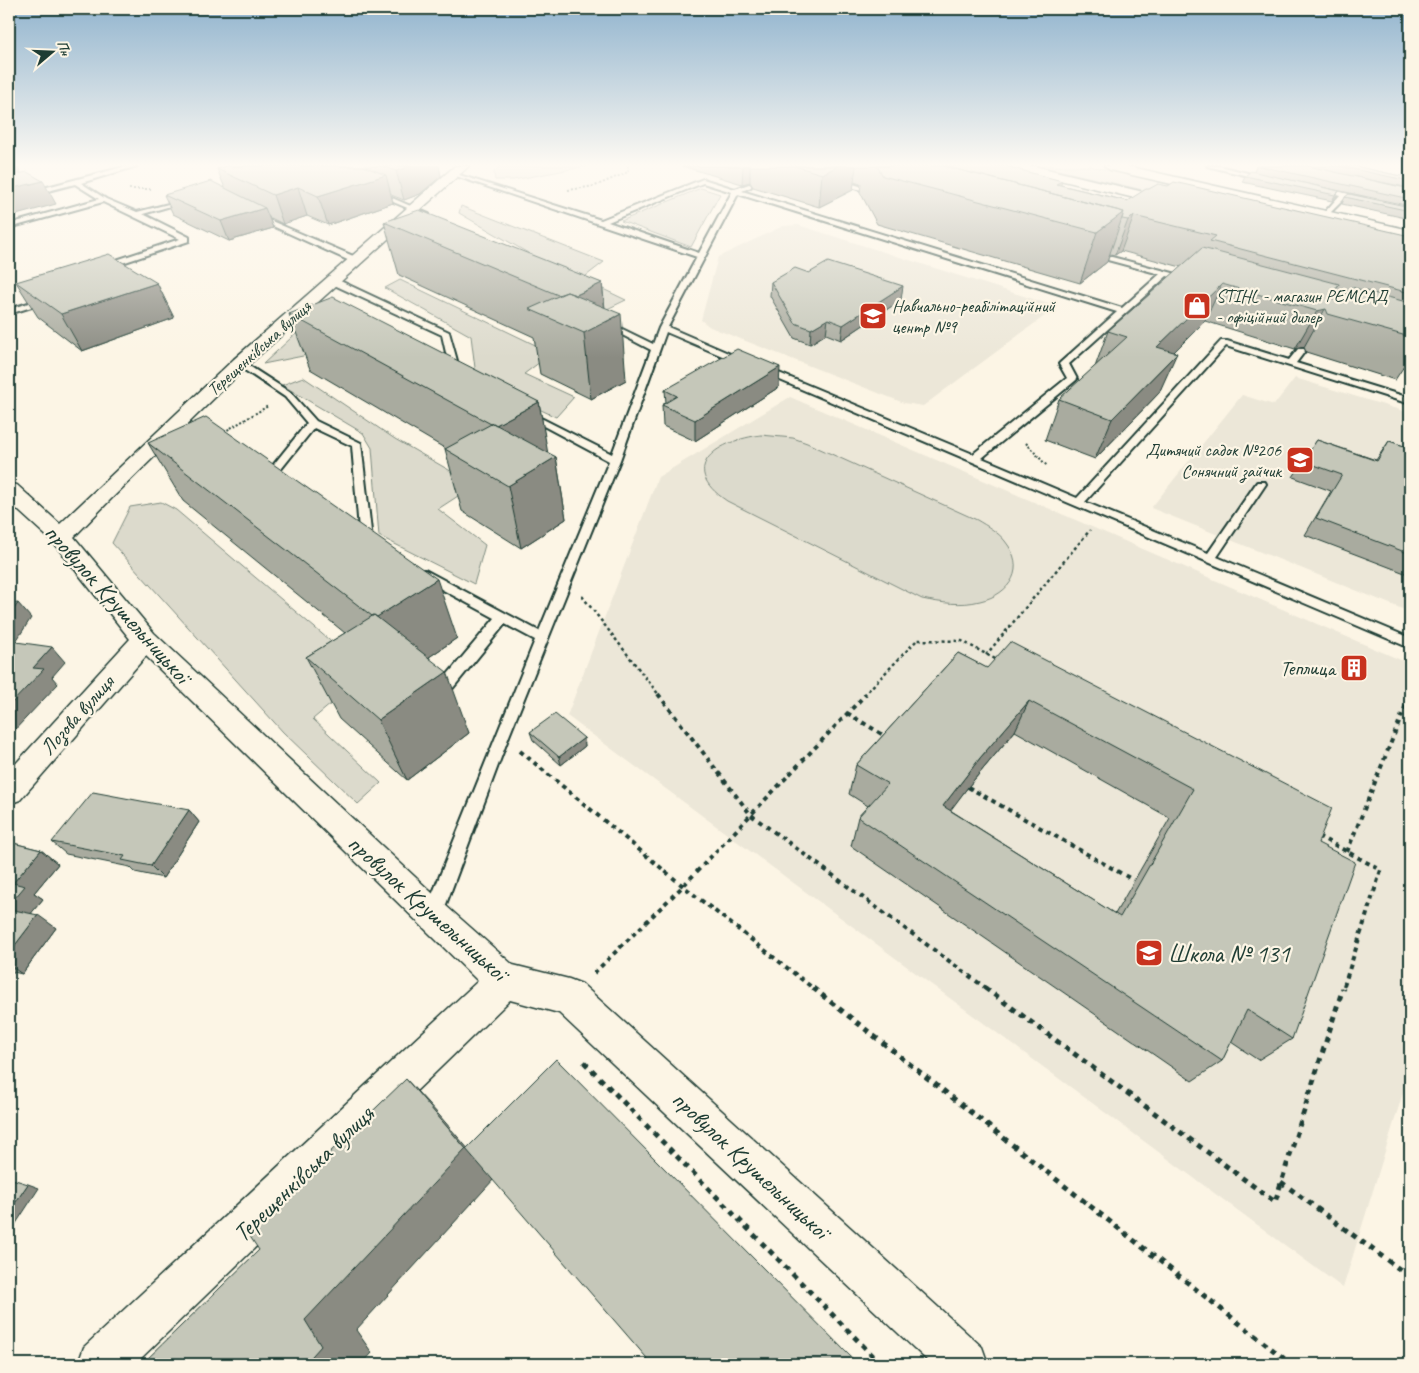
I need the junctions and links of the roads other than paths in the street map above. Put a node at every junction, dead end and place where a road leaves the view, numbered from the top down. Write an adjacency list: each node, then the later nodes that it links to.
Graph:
1 (169, 230): 12 (lane)
2 (288, 230): 11 (lane)
3 (390, 230): 11 (main road, Терещенківська вулиця)
4 (627, 230): 10 (lane)
5 (716, 230): 10 (lane)
6 (860, 230): 17 (lane)
7 (1392, 230): 8 (main road)
8 (1410, 234)
9 (1079, 250): 13 (lane)
10 (702, 256): 20 (lane)
11 (355, 260): 14 (main road, Терещенківська вулиця)
12 (94, 270)
13 (1165, 274): 15 (lane); 17 (lane)
14 (333, 281): 23 (main road, Терещенківська вулиця); 25 (lane)
15 (1194, 282)
16 (54, 298): 18 (lane)
17 (1123, 311): 29 (lane)
18 (9, 312)
19 (596, 320): 21 (lane)
20 (664, 328): 21 (lane); 29 (lane)
21 (656, 349): 30 (lane)
22 (1301, 351): 24 (lane)
23 (240, 363): 28 (lane); 35 (main road, Терещенківська вулиця)
24 (1291, 363): 26 (lane); 34 (lane)
25 (466, 384)
26 (1410, 401)
27 (519, 411): 30 (lane)
28 (312, 423): 31 (lane); 36 (lane)
29 (974, 459): 34 (lane)
30 (615, 460): 40 (lane)
31 (270, 476)
32 (1262, 484): 37 (lane)
33 (9, 490): 35 (main road, провулок Крушельницької)
34 (1078, 503): 37 (lane)
35 (62, 537): 41 (main road, провулок Крушельницької)
36 (383, 552)
37 (1210, 558): 42 (lane)
38 (409, 566): 39 (lane)
39 (503, 617): 40 (lane); 43 (lane)
40 (543, 639): 45 (lane)
41 (145, 640): 44 (main road, Лозова вулиця); 45 (main road, провулок Крушельницької)
42 (1410, 643)
43 (448, 684)
44 (9, 791)
45 (432, 916): 46 (main road, провулок Крушельницької)
46 (504, 982): 47 (main road, Терещенківська вулиця); 48 (main road, провулок Крушельницької)
47 (102, 1364)
48 (965, 1364)

